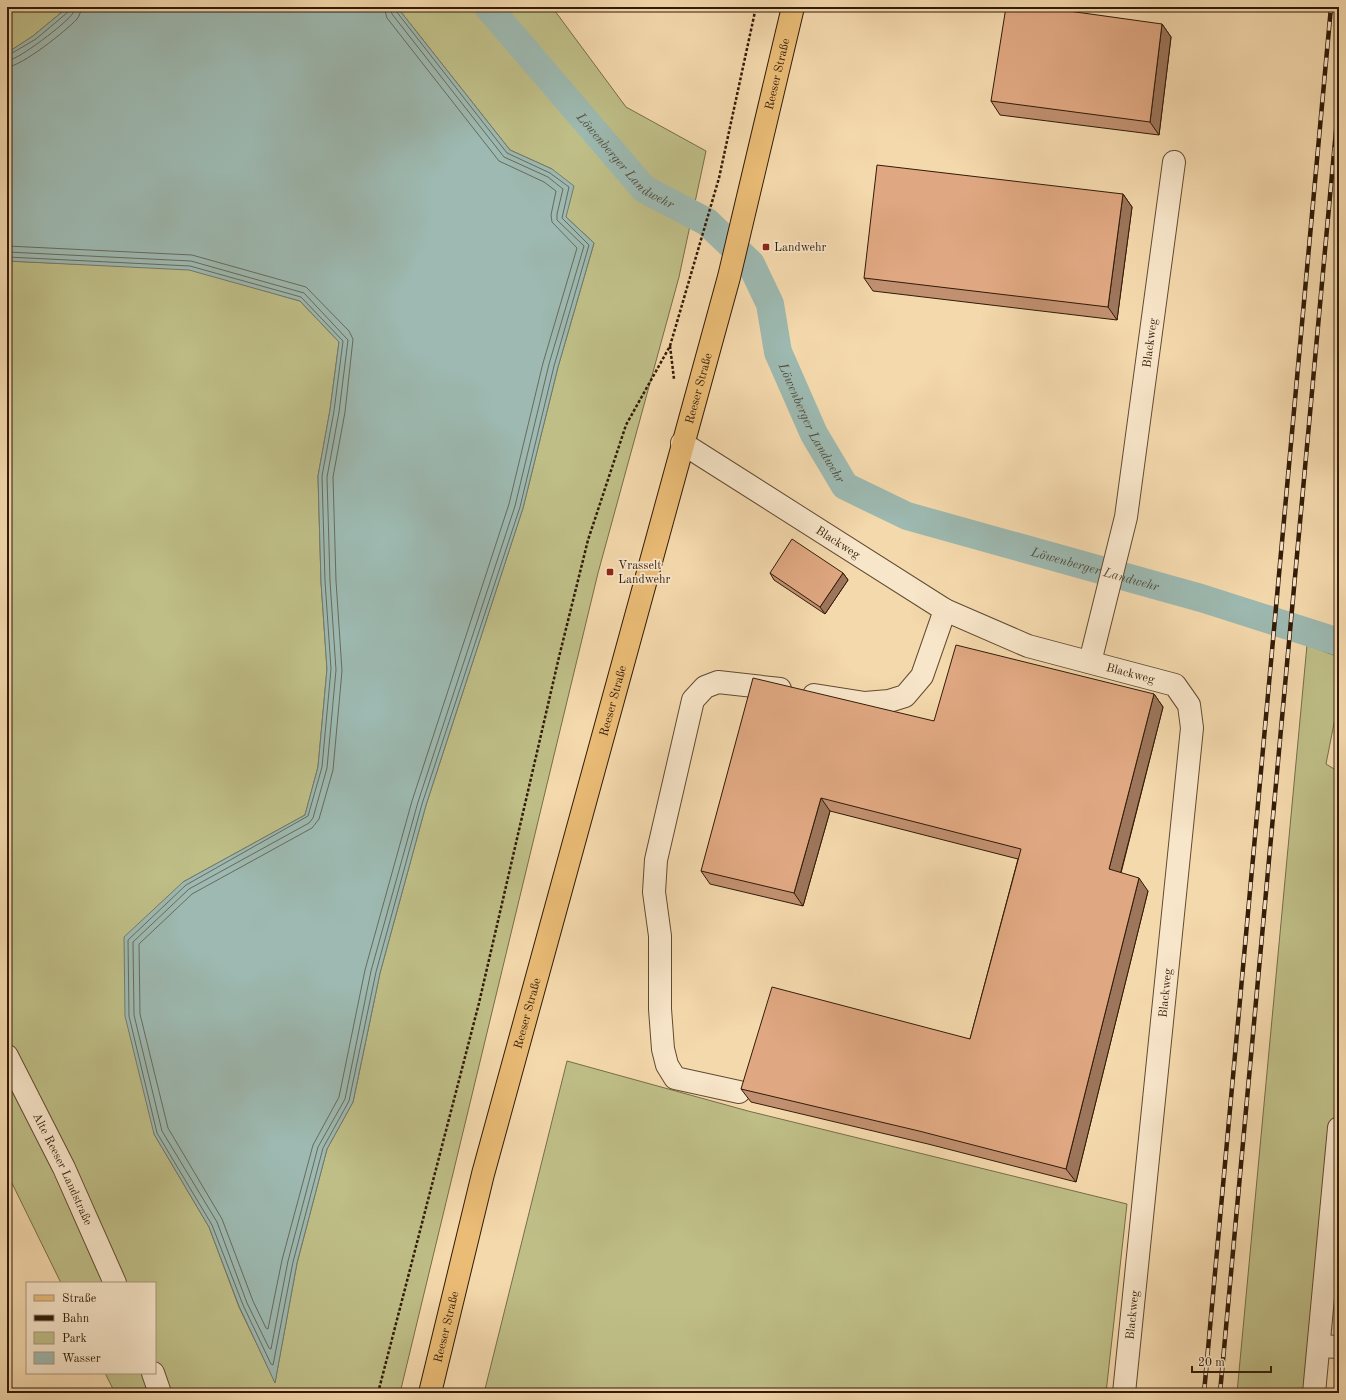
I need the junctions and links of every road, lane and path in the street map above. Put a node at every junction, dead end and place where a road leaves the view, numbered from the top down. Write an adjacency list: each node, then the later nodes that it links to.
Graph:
1 (756, 7): 14 (path)
2 (793, 7): 4 (main road, Reeser Straße)
3 (1174, 162): 6 (street, Blackweg)
4 (682, 443): 5 (street, Blackweg); 15 (main road, Reeser Straße)
5 (945, 610): 6 (street, Blackweg); 8 (street)
6 (1090, 662): 16 (street, Blackweg)
7 (7, 1056): 10 (street, Alte Reeser Landstraße)
8 (739, 1092)
9 (1339, 1128): 11 (street)
10 (115, 1282)
11 (1329, 1346): 17 (street)
12 (152, 1374): 13 (street)
13 (160, 1393)
14 (378, 1393)
15 (430, 1393)
16 (1124, 1393)
17 (1314, 1393)

